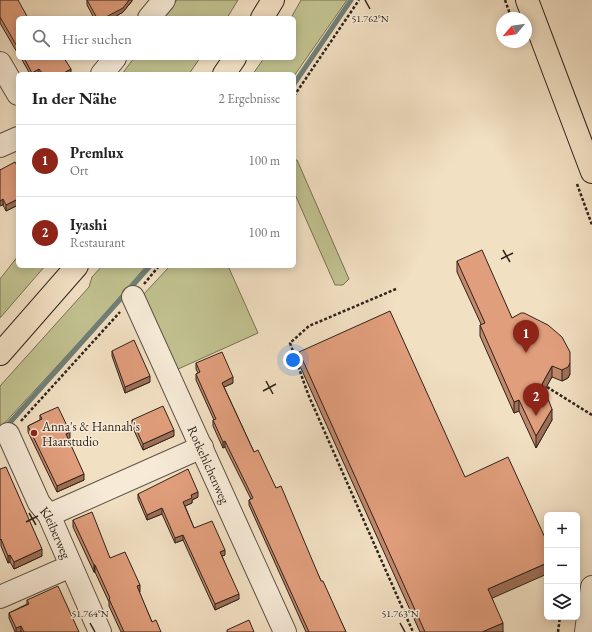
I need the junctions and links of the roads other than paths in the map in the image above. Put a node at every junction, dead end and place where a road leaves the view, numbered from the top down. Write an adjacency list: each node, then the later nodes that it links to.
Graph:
1 (164, 0): 4 (street)
2 (273, 0): 5 (main road)
3 (527, 0): 14 (main road)
4 (151, 16)
5 (263, 16)
6 (113, 60): 9 (street)
7 (234, 60): 10 (main road)
8 (0, 63): 11 (street)
9 (104, 72)
10 (225, 72)
11 (16, 91)
12 (16, 139): 13 (street)
13 (0, 146)
14 (592, 172)
15 (75, 268): 17 (main road)
16 (133, 297): 19 (street, Rotkehlchenweg)
17 (0, 354)
18 (8, 434): 20 (street, Kleiberweg)
19 (202, 448): 20 (street); 25 (street, Rotkehlchenweg)
20 (49, 516): 21 (street, Kleiberweg)
21 (71, 566): 23 (street); 24 (street, Kleiberweg)
22 (592, 587): 26 (street)
23 (0, 597)
24 (100, 632)
25 (285, 632)
26 (586, 632)

